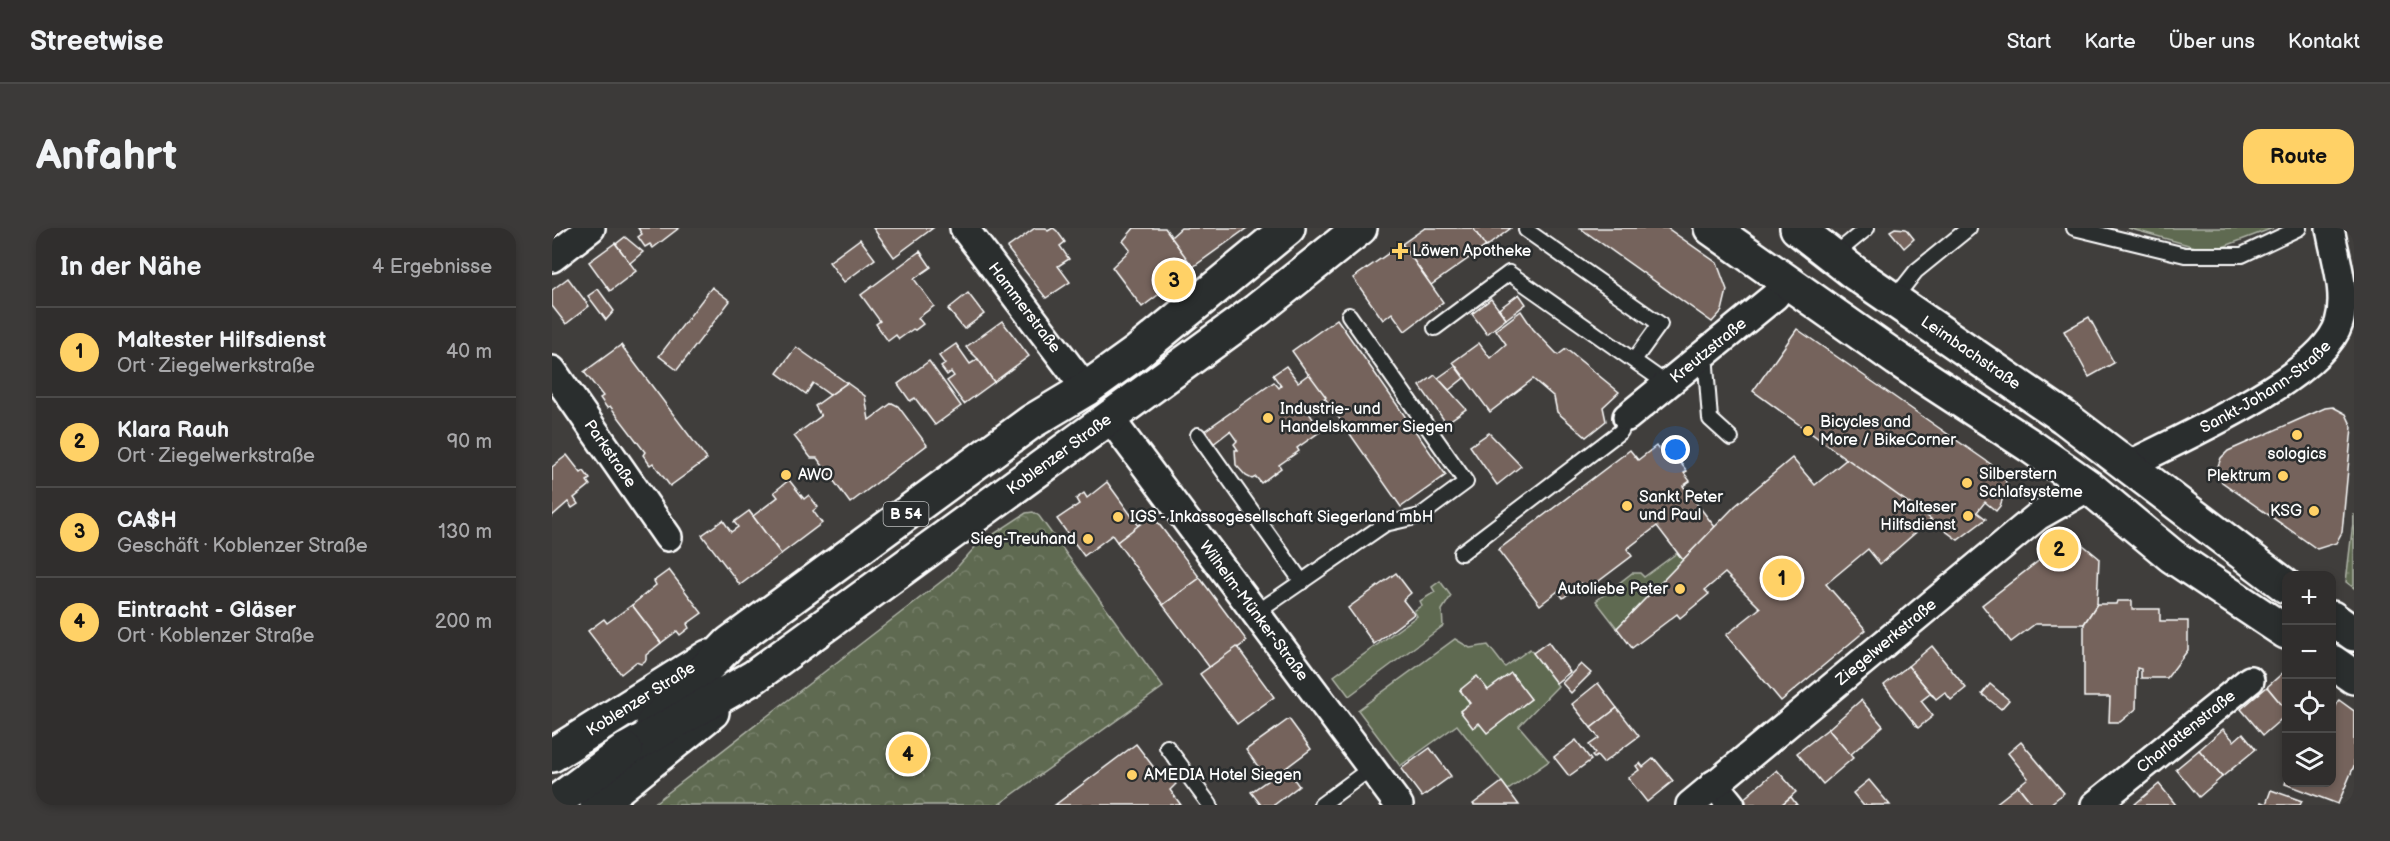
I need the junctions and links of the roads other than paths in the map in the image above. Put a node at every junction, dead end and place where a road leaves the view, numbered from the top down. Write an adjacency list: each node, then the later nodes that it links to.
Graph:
1 (591, 228): 13 (street)
2 (964, 228): 22 (street, Hammerstraße)
3 (1288, 228): 22 (main road, Koblenzer Straße / B 54)
4 (1360, 228): 23 (main road, Koblenzer Straße / B 54)
5 (1711, 228): 14 (main road)
6 (1867, 228): 12 (lane)
7 (1969, 228): 15 (lane)
8 (2074, 228): 9 (lane)
9 (2299, 228)
10 (2330, 228): 27 (street, Sankt-Johann-Straße)
11 (1526, 230): 19 (lane)
12 (1815, 242): 14 (main road); 15 (main road, Leimbachstraße)
13 (552, 258)
14 (1786, 281): 18 (street, Kreutzstraße); 28 (main road)
15 (1893, 299): 27 (main road, Leimbachstraße)
16 (1349, 315): 31 (lane)
17 (1435, 328): 19 (lane)
18 (1705, 353): 21 (street, Kreutzstraße); 26 (lane)
19 (1634, 360): 21 (lane)
20 (552, 370): 29 (street, Parkstraße)
21 (1668, 384): 24 (street, Kreutzstraße)
22 (1086, 389): 23 (main road); 37 (main road, Koblenzer Straße / B 54)
23 (1108, 417): 33 (street, Wilhelm-Münker-Straße); 39 (main road, Koblenzer Straße / B 54)
24 (1627, 417): 30 (lane)
25 (1198, 435): 31 (lane)
26 (1731, 438)
27 (2127, 466): 28 (main road); 32 (main road, Leimbachstraße)
28 (2089, 487): 35 (main road); 46 (street, Ziegelwerkstraße)
29 (668, 537)
30 (1461, 553)
31 (1302, 582): 33 (lane)
32 (2282, 583)
33 (1256, 613): 45 (street, Wilhelm-Münker-Straße)
34 (2336, 621): 36 (main road)
35 (2282, 629)
36 (2354, 634)
37 (730, 643): 43 (main road, Koblenzer Straße / B 54); 44 (main road, Koblenzer Straße)
38 (2336, 665): 40 (main road)
39 (754, 677): 43 (main road, Koblenzer Straße / B 54); 48 (main road, Koblenzer Straße)
40 (2354, 677)
41 (2250, 680): 53 (street, Charlottenstraße)
42 (1167, 747): 49 (lane)
43 (626, 750): 47 (main road, B 54)
44 (552, 755)
45 (1371, 768): 50 (lane); 51 (street, Wilhelm-Münker-Straße)
46 (1723, 795): 52 (street, Ziegelwerkstraße)
47 (552, 805)
48 (597, 805)
49 (1210, 805)
50 (1322, 805)
51 (1398, 805)
52 (1690, 805)
53 (2095, 805)

